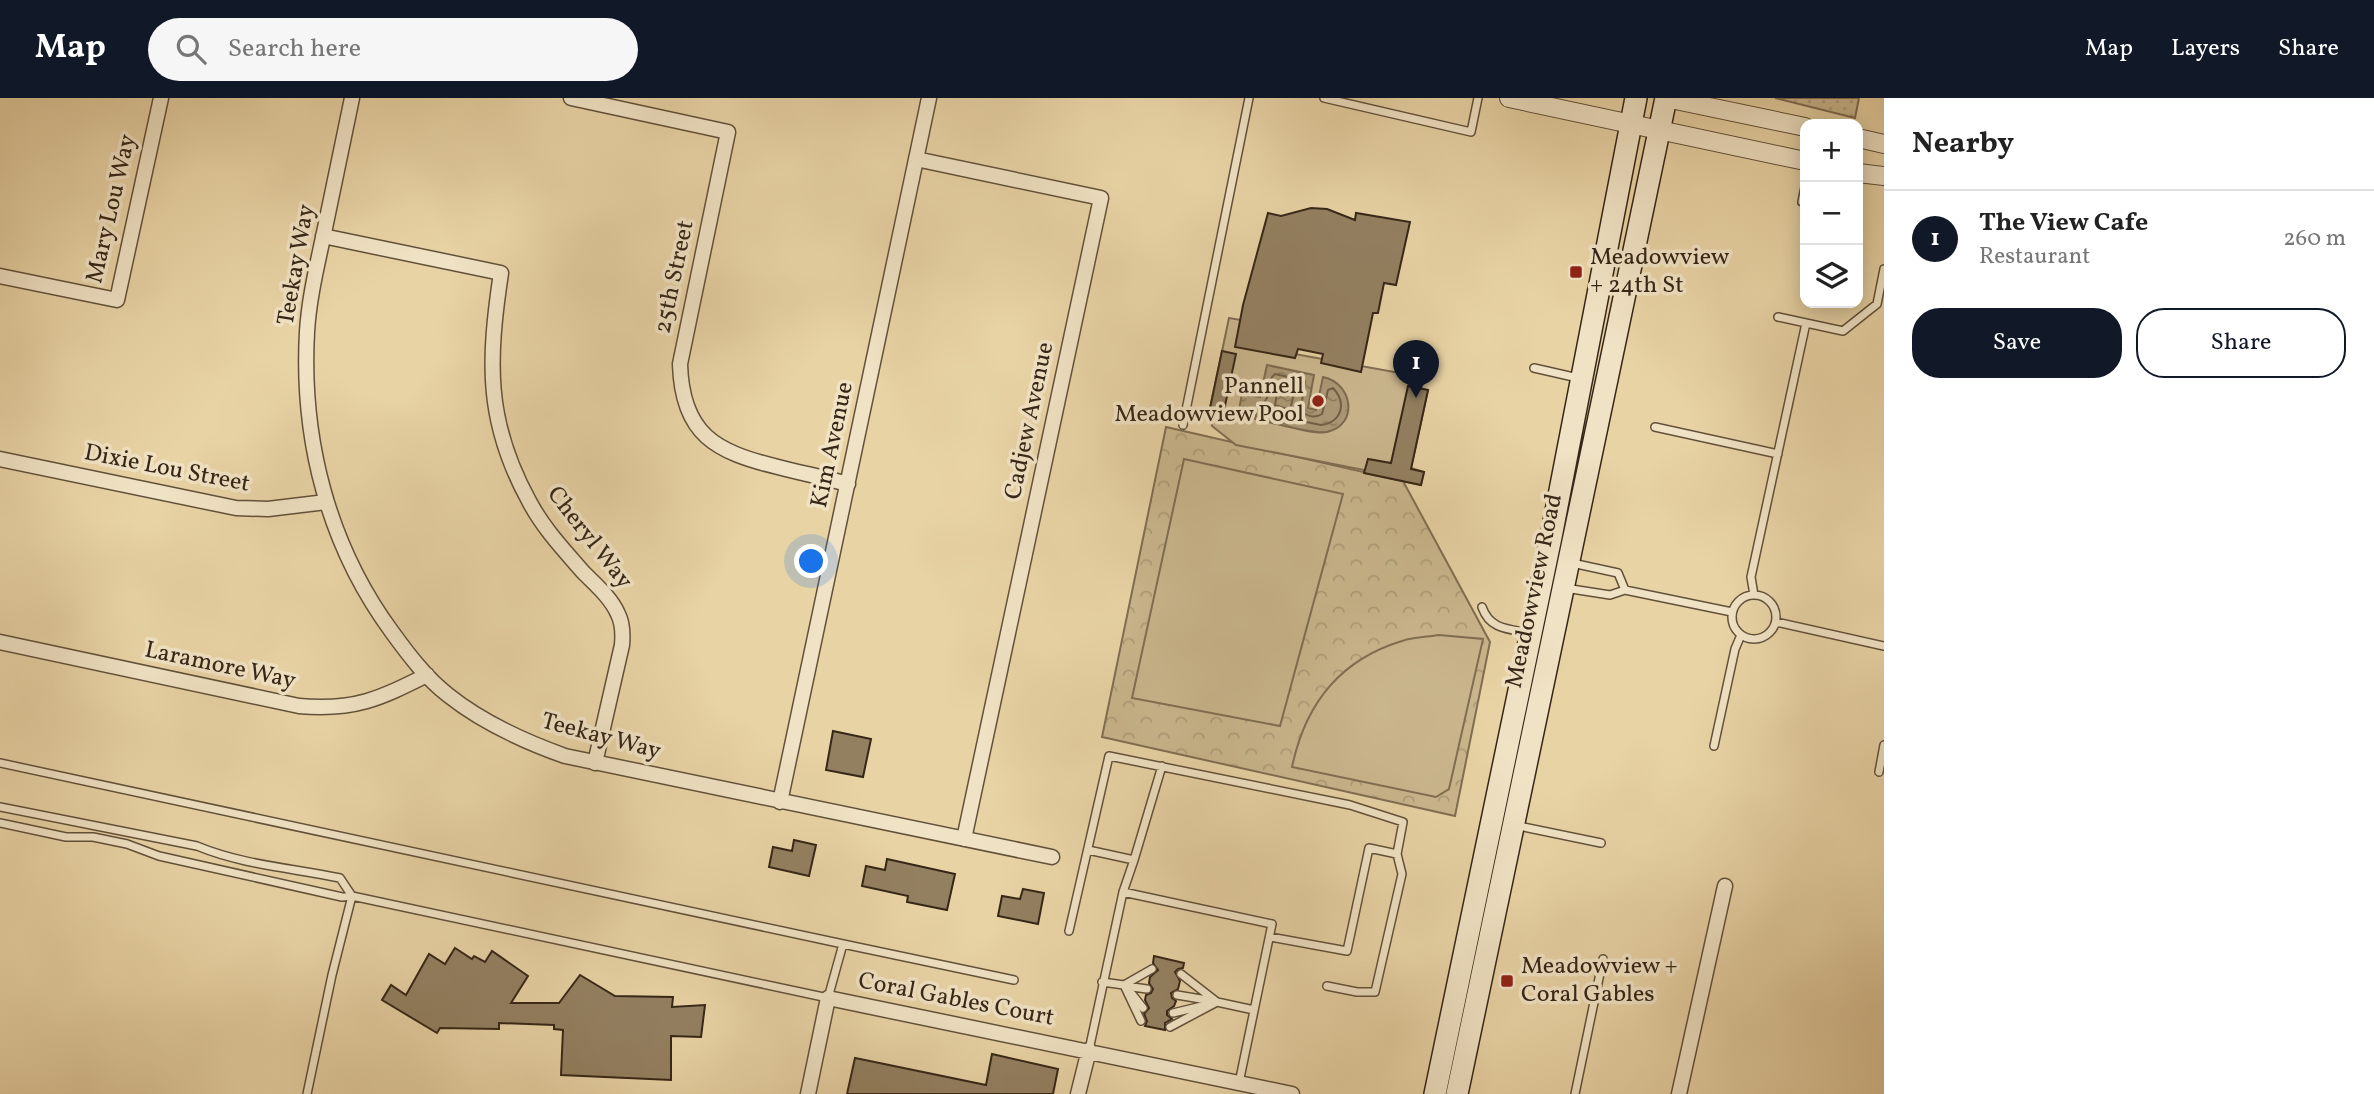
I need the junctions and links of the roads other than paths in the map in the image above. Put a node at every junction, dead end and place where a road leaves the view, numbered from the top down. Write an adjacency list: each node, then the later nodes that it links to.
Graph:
1 (161, 98): 22 (street, Mary Lou Way)
2 (352, 98): 20 (street, Teekay Way)
3 (571, 98): 32 (street, 25th Street)
4 (929, 98): 16 (street, Kim Avenue)
5 (1249, 98): 28 (lane)
6 (1324, 98): 7 (lane)
7 (1478, 98)
8 (1508, 98): 11 (street)
9 (1636, 98): 11 (main road, Meadowview Road)
10 (1666, 98): 12 (street); 13 (main road, Meadowview Road)
11 (1630, 124): 13 (street); 27 (main road, Meadowview Road)
12 (1800, 126)
13 (1659, 130): 17 (street); 34 (main road, Meadowview Road)
14 (1863, 139): 15 (street)
15 (1884, 144)
16 (916, 159): 32 (street, Kim Avenue); 56 (street, Cadjew Avenue)
17 (1800, 161)
18 (1863, 174): 19 (street)
19 (1884, 176)
20 (323, 236): 33 (street, Teekay Way); 49 (street, Cheryl Way)
21 (1884, 269): 23 (lane)
22 (0, 276)
23 (1880, 305): 25 (lane)
24 (1778, 317): 25 (lane)
25 (1805, 323): 30 (lane)
26 (1534, 368): 27 (lane)
27 (1583, 378): 41 (main road, Meadowview Road)
28 (1183, 425)
29 (1656, 427): 30 (lane)
30 (1778, 454): 37 (lane)
31 (0, 459): 33 (street, Dixie Lou Street)
32 (848, 484): 52 (street, Kim Avenue)
33 (326, 502): 45 (street, Teekay Way)
34 (1568, 562): 35 (main road, Meadowview Road); 36 (lane)
35 (1563, 588): 36 (lane); 55 (main road, Meadowview Road)
36 (1625, 590): 39 (lane)
37 (1754, 595): 39 (lane); 40 (lane)
38 (1482, 607): 41 (lane)
39 (1732, 612): 42 (lane)
40 (1776, 622): 42 (lane); 44 (lane)
41 (1531, 634): 90 (main road, Meadowview Road)
42 (1741, 635): 47 (lane)
43 (0, 642): 45 (street, Laramore Way)
44 (1884, 646)
45 (427, 675): 49 (street, Teekay Way)
46 (1884, 744): 51 (lane)
47 (1714, 746)
48 (0, 763): 67 (lane)
49 (595, 763): 52 (street, Teekay Way)
50 (1162, 766): 58 (lane); 59 (lane); 61 (lane)
51 (1878, 772)
52 (780, 802): 56 (street, Teekay Way)
53 (0, 807): 64 (lane)
54 (0, 823): 64 (lane)
55 (1514, 825): 57 (lane); 91 (main road, Meadowview Road)
56 (964, 839): 60 (street, Teekay Way)
57 (1601, 843)
58 (1088, 850): 61 (lane); 65 (lane)
59 (1398, 854): 66 (lane); 74 (lane)
60 (1052, 857)
61 (1134, 860): 63 (lane)
62 (1725, 886): 93 (street)
63 (1123, 892): 66 (lane); 72 (lane)
64 (352, 896): 77 (lane); 86 (lane)
65 (1069, 931)
66 (1270, 937): 80 (lane)
67 (843, 944): 71 (lane); 77 (lane)
68 (1603, 958): 92 (lane)
69 (1152, 969): 73 (lane)
70 (1181, 974): 78 (lane)
71 (1014, 980)
72 (1102, 982): 73 (lane); 84 (lane)
73 (1124, 985): 75 (lane); 79 (lane); 82 (lane)
74 (1327, 986)
75 (1147, 989)
76 (1177, 995): 78 (lane)
77 (828, 998): 84 (street, Coral Gables Court); 87 (street, Coral Gables Court)
78 (1217, 1002): 80 (lane); 81 (lane); 83 (lane)
79 (1143, 1008)
80 (1254, 1010): 85 (lane)
81 (1173, 1013)
82 (1141, 1021)
83 (1170, 1027)
84 (1089, 1051): 85 (street, Coral Gables Court); 88 (street)
85 (1240, 1083): 89 (street, Coral Gables Court)
86 (307, 1094)
87 (808, 1094)
88 (1078, 1094)
89 (1292, 1094)
90 (1435, 1094)
91 (1457, 1094)
92 (1575, 1094)
93 (1679, 1094)

